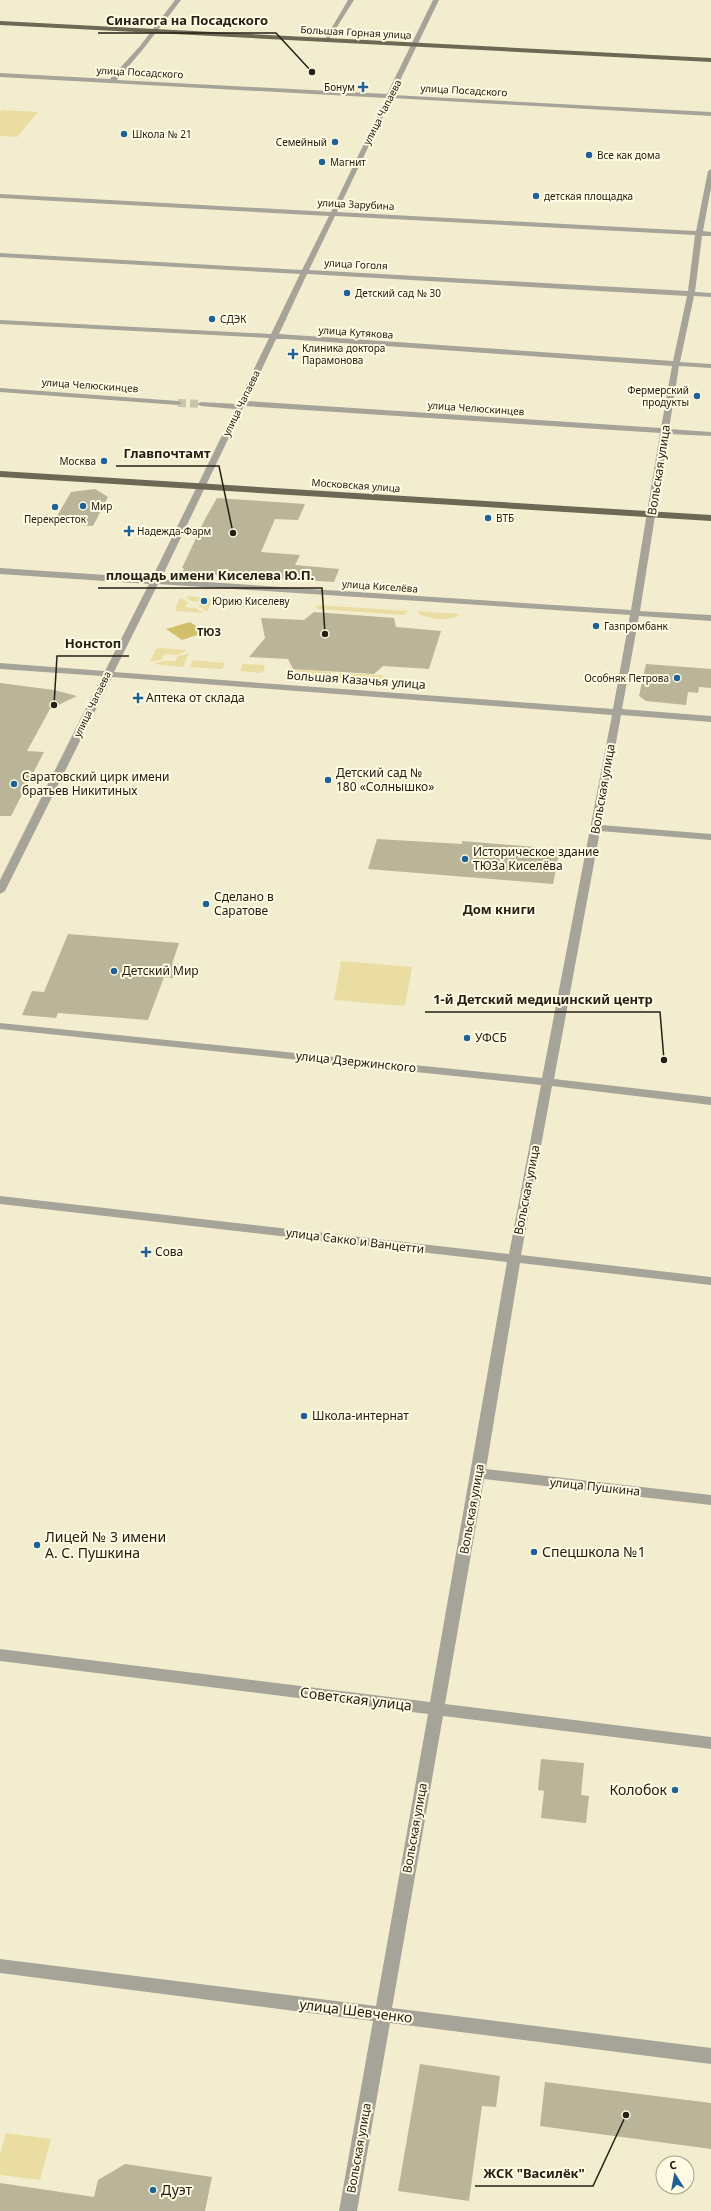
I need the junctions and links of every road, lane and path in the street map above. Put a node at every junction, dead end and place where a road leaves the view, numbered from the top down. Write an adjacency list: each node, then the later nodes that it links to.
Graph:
1 (178, 0): 5 (street)
2 (351, 0): 6 (street)
3 (436, 0): 7 (street, улица Чапаева)
4 (0, 23): 5 (main road, Большая Горная улица)
5 (155, 31): 6 (main road, Большая Горная улица); 10 (street)
6 (326, 40): 7 (main road, Большая Горная улица)
7 (415, 45): 8 (main road, Большая Горная улица); 11 (street, улица Чапаева)
8 (711, 60)
9 (0, 75): 10 (street, улица Посадского)
10 (112, 81): 11 (street, улица Посадского)
11 (390, 97): 12 (street, улица Посадского); 15 (street, улица Чапаева)
12 (711, 114)
13 (711, 171): 16 (street, Вольская улица)
14 (0, 196): 15 (street, улица Зарубина)
15 (333, 212): 16 (street, улица Зарубина); 19 (street, улица Чапаева)
16 (700, 233): 17 (street, улица Зарубина); 20 (street, Вольская улица)
17 (711, 234)
18 (0, 255): 19 (street, улица Гоголя)
19 (304, 272): 20 (street, улица Гоголя); 23 (street, улица Чапаева)
20 (690, 294): 21 (street, улица Гоголя); 24 (street, Вольская улица)
21 (711, 295)
22 (0, 322): 23 (street, улица Кутякова)
23 (273, 337): 24 (street, улица Кутякова); 29 (street, улица Чапаева)
24 (675, 363): 25 (street, улица Кутякова); 30 (street, Вольская улица)
25 (711, 366)
26 (0, 390): 27 (street, улица Челюскинцев)
27 (178, 403)
28 (201, 404): 29 (street, улица Челюскинцев)
29 (239, 405): 30 (street, улица Челюскинцев); 33 (street, улица Чапаева)
30 (665, 431): 31 (street, улица Челюскинцев); 34 (street, Вольская улица)
31 (711, 434)
32 (0, 474): 33 (main road, Московская улица)
33 (201, 487): 34 (main road, Московская улица); 37 (street, улица Чапаева)
34 (652, 515): 35 (main road, Московская улица); 38 (street, Вольская улица)
35 (711, 518)
36 (0, 571): 37 (street, улица Киселёва)
37 (154, 581): 38 (street, улица Киселёва); 41 (street, улица Чапаева)
38 (636, 614): 39 (street, улица Киселёва); 42 (street, Вольская улица)
39 (711, 618)
40 (0, 666): 41 (street, Большая Казачья улица)
41 (107, 674): 42 (street, Большая Казачья улица); 46 (street, улица Чапаева)
42 (616, 712): 43 (street, Большая Казачья улица); 44 (street, Вольская улица)
43 (711, 719)
44 (596, 828): 45 (street); 48 (street, Вольская улица)
45 (711, 837)
46 (0, 891)
47 (0, 1026): 48 (street, улица Дзержинского)
48 (547, 1082): 49 (street, улица Дзержинского); 51 (street, Вольская улица)
49 (711, 1101)
50 (0, 1200): 51 (street, улица Сакко и Ванцетти)
51 (514, 1259): 52 (street, улица Сакко и Ванцетти); 53 (street, Вольская улица)
52 (711, 1281)
53 (478, 1473): 54 (street, улица Пушкина); 56 (street, Вольская улица)
54 (711, 1500)
55 (0, 1655): 56 (street, Советская улица)
56 (436, 1709): 57 (street, Советская улица); 59 (street, Вольская улица)
57 (711, 1744)
58 (0, 1966): 59 (street, улица Шевченко)
59 (381, 2014): 60 (street, улица Шевченко); 61 (street, Вольская улица)
60 (711, 2056)
61 (348, 2211)

